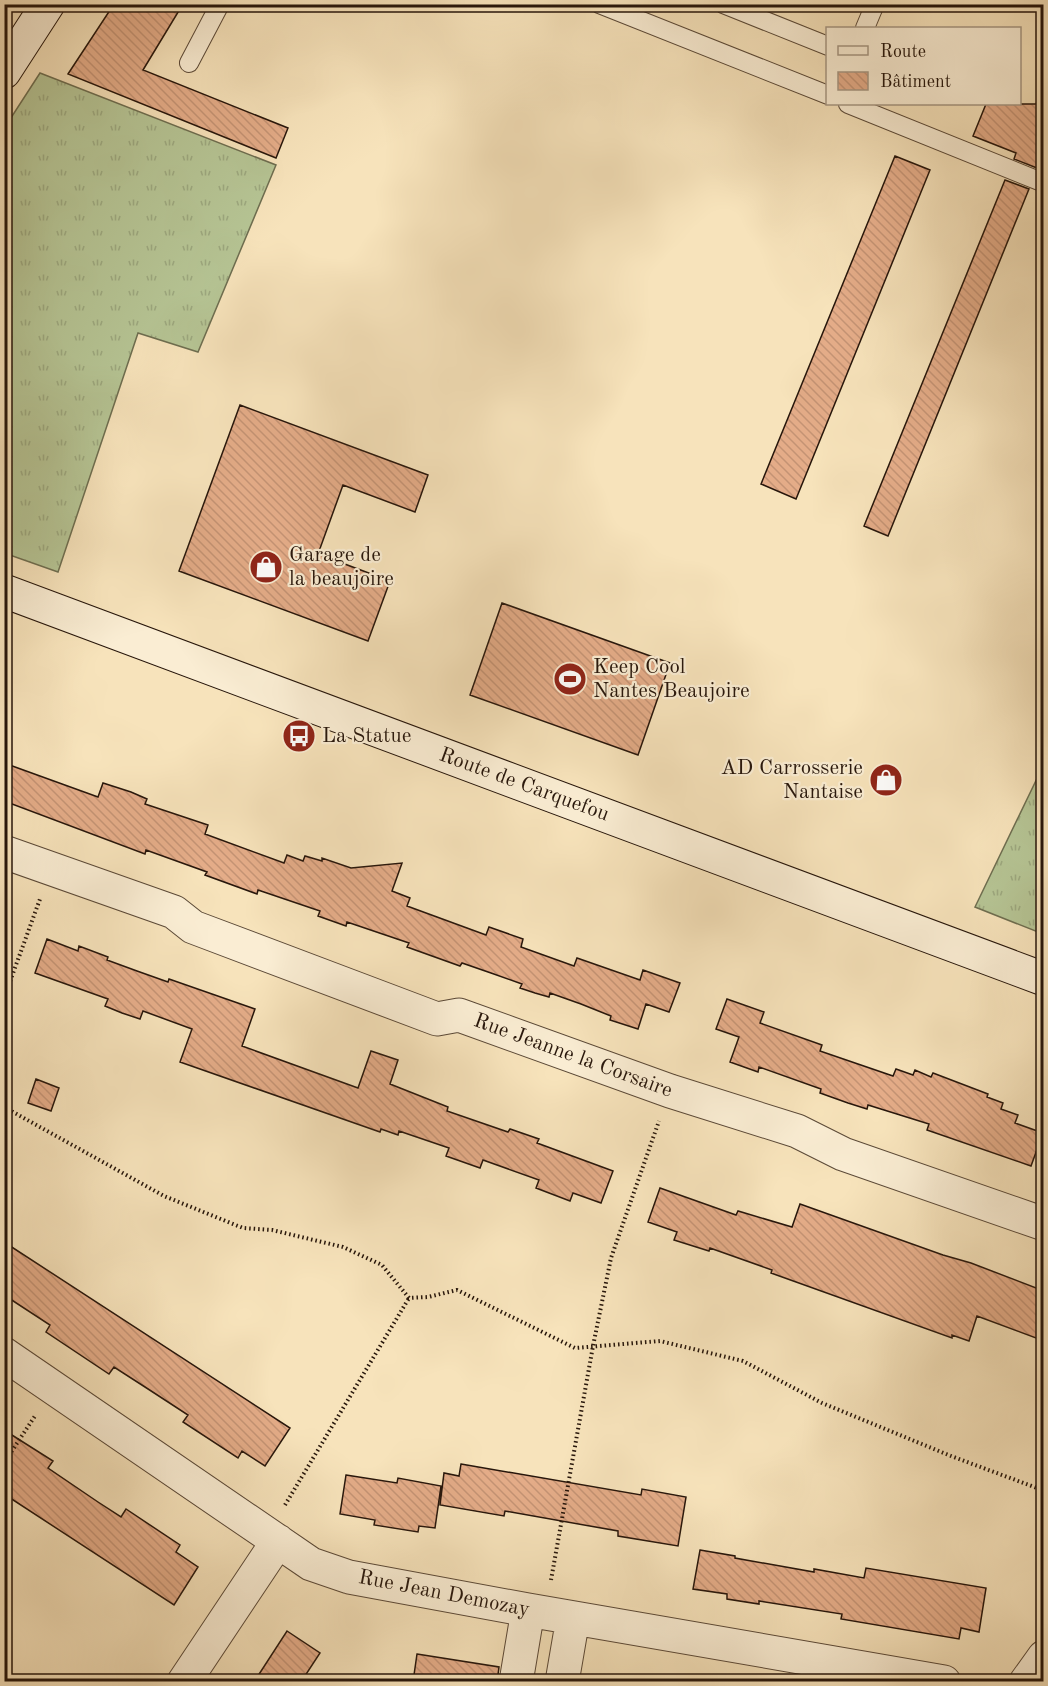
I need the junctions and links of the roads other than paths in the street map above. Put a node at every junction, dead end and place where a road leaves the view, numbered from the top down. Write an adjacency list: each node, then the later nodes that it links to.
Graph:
1 (48, 4): 9 (street)
2 (220, 4): 8 (lane)
3 (599, 4): 10 (lane)
4 (723, 4): 7 (lane)
5 (875, 4): 6 (lane)
6 (865, 27)
7 (826, 45)
8 (189, 63)
9 (4, 72)
10 (826, 94)
11 (850, 105): 12 (lane)
12 (1044, 183)
13 (4, 591): 15 (street, Route de Carquefou)
14 (4, 852): 16 (street, Rue Jeanne la Corsaire)
15 (1044, 979)
16 (1044, 1224)
17 (4, 1354): 18 (street, Rue Jean Demozay)
18 (278, 1540): 19 (street, Rue Jean Demozay); 21 (street)
19 (549, 1614): 22 (street); 23 (street); 24 (street, Rue Jean Demozay)
20 (1044, 1657): 25 (street)
21 (184, 1682)
22 (516, 1682)
23 (562, 1682)
24 (944, 1682)
25 (1026, 1682)

